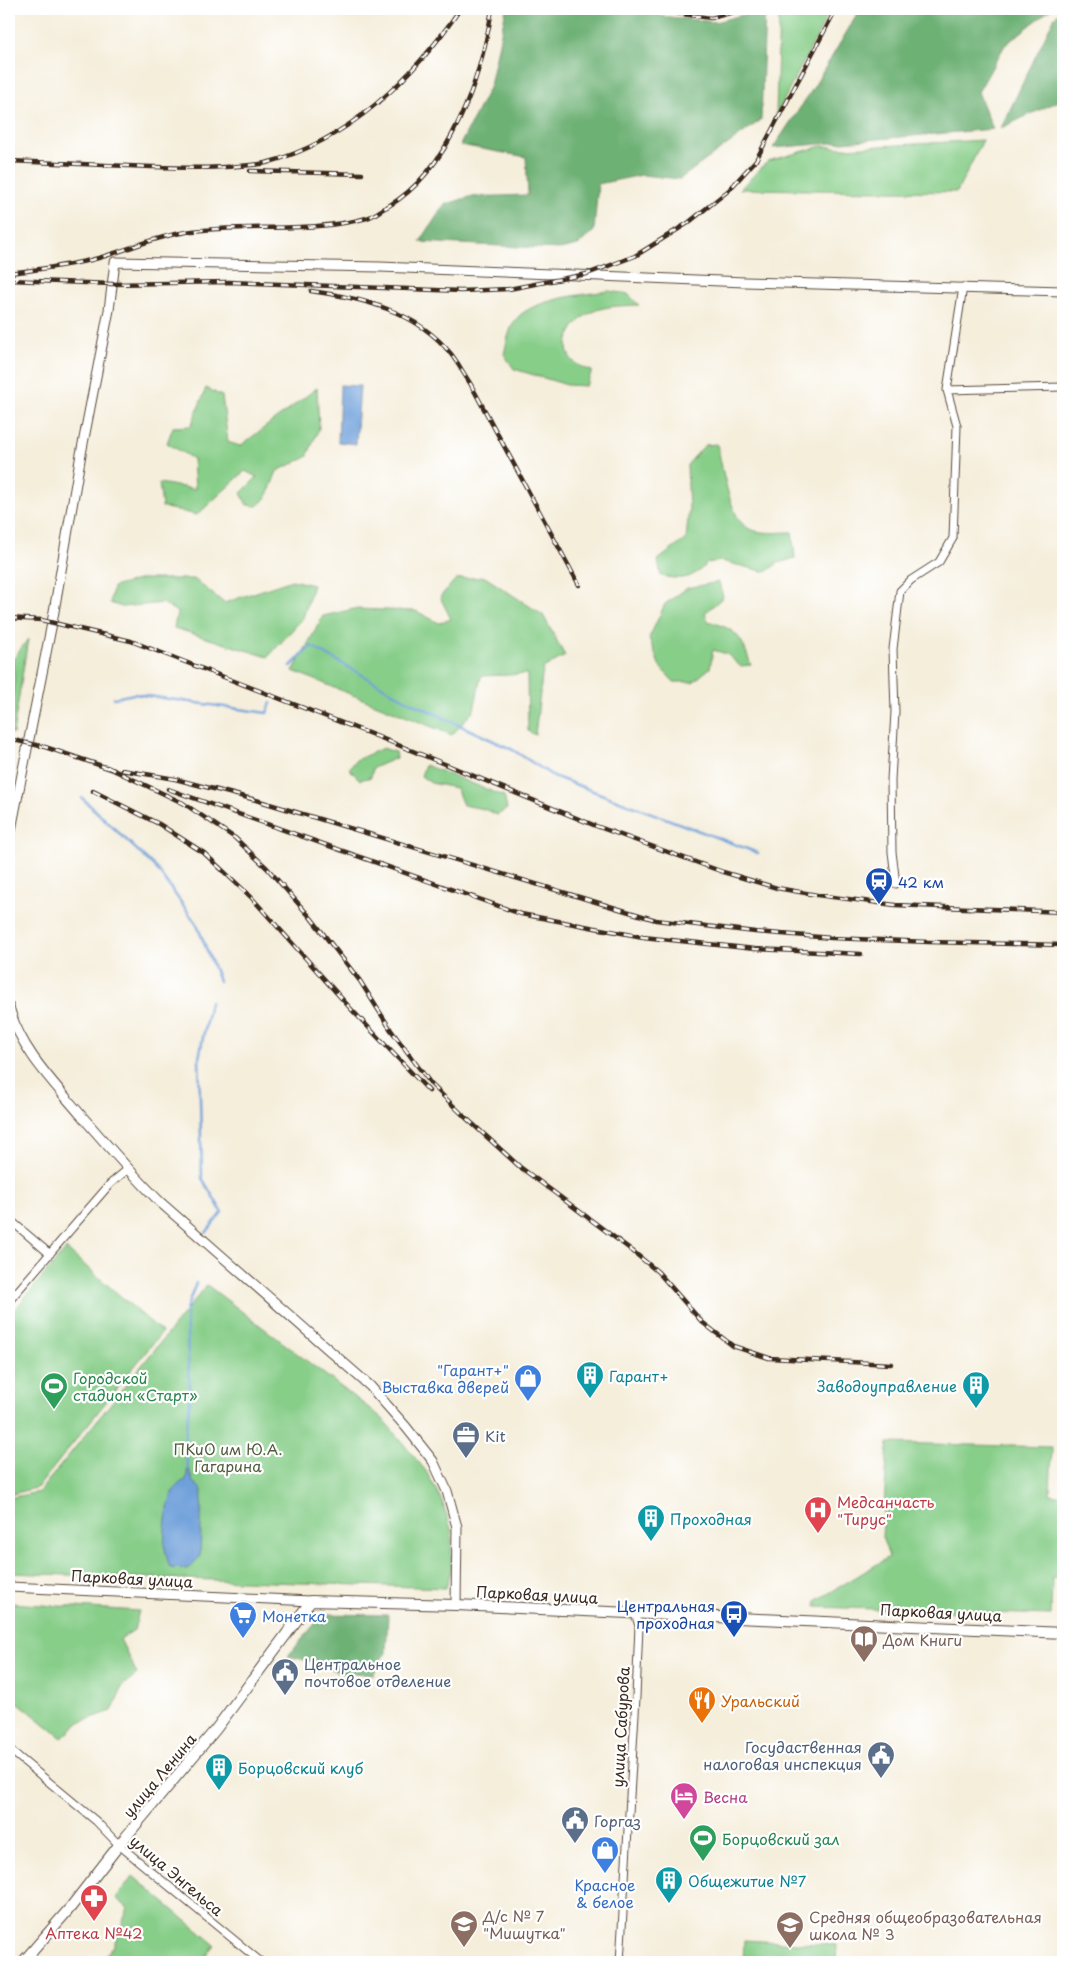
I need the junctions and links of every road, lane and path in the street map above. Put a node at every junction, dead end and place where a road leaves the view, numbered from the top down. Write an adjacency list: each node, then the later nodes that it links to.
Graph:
1 (962, 287): 2 (street); 4 (street); 5 (street)
2 (1063, 291)
3 (1063, 387): 4 (street)
4 (947, 390): 6 (street)
5 (9, 840)
6 (896, 884)
7 (9, 1007): 8 (street)
8 (128, 1169): 10 (street); 14 (street)
9 (9, 1219): 10 (street)
10 (50, 1254): 11 (street)
11 (9, 1302)
12 (9, 1587): 13 (street, Парковая улица)
13 (311, 1601): 14 (main road, Парковая улица); 18 (main road, улица Ленина)
14 (456, 1605): 15 (main road, Парковая улица)
15 (635, 1613): 16 (main road, Парковая улица); 21 (street, улица Сабурова)
16 (1063, 1633)
17 (9, 1749): 18 (street, улица Энгельса)
18 (119, 1845): 19 (main road, улица Ленина); 20 (street, улица Энгельса)
19 (23, 1962)
20 (261, 1962)
21 (620, 1962)

